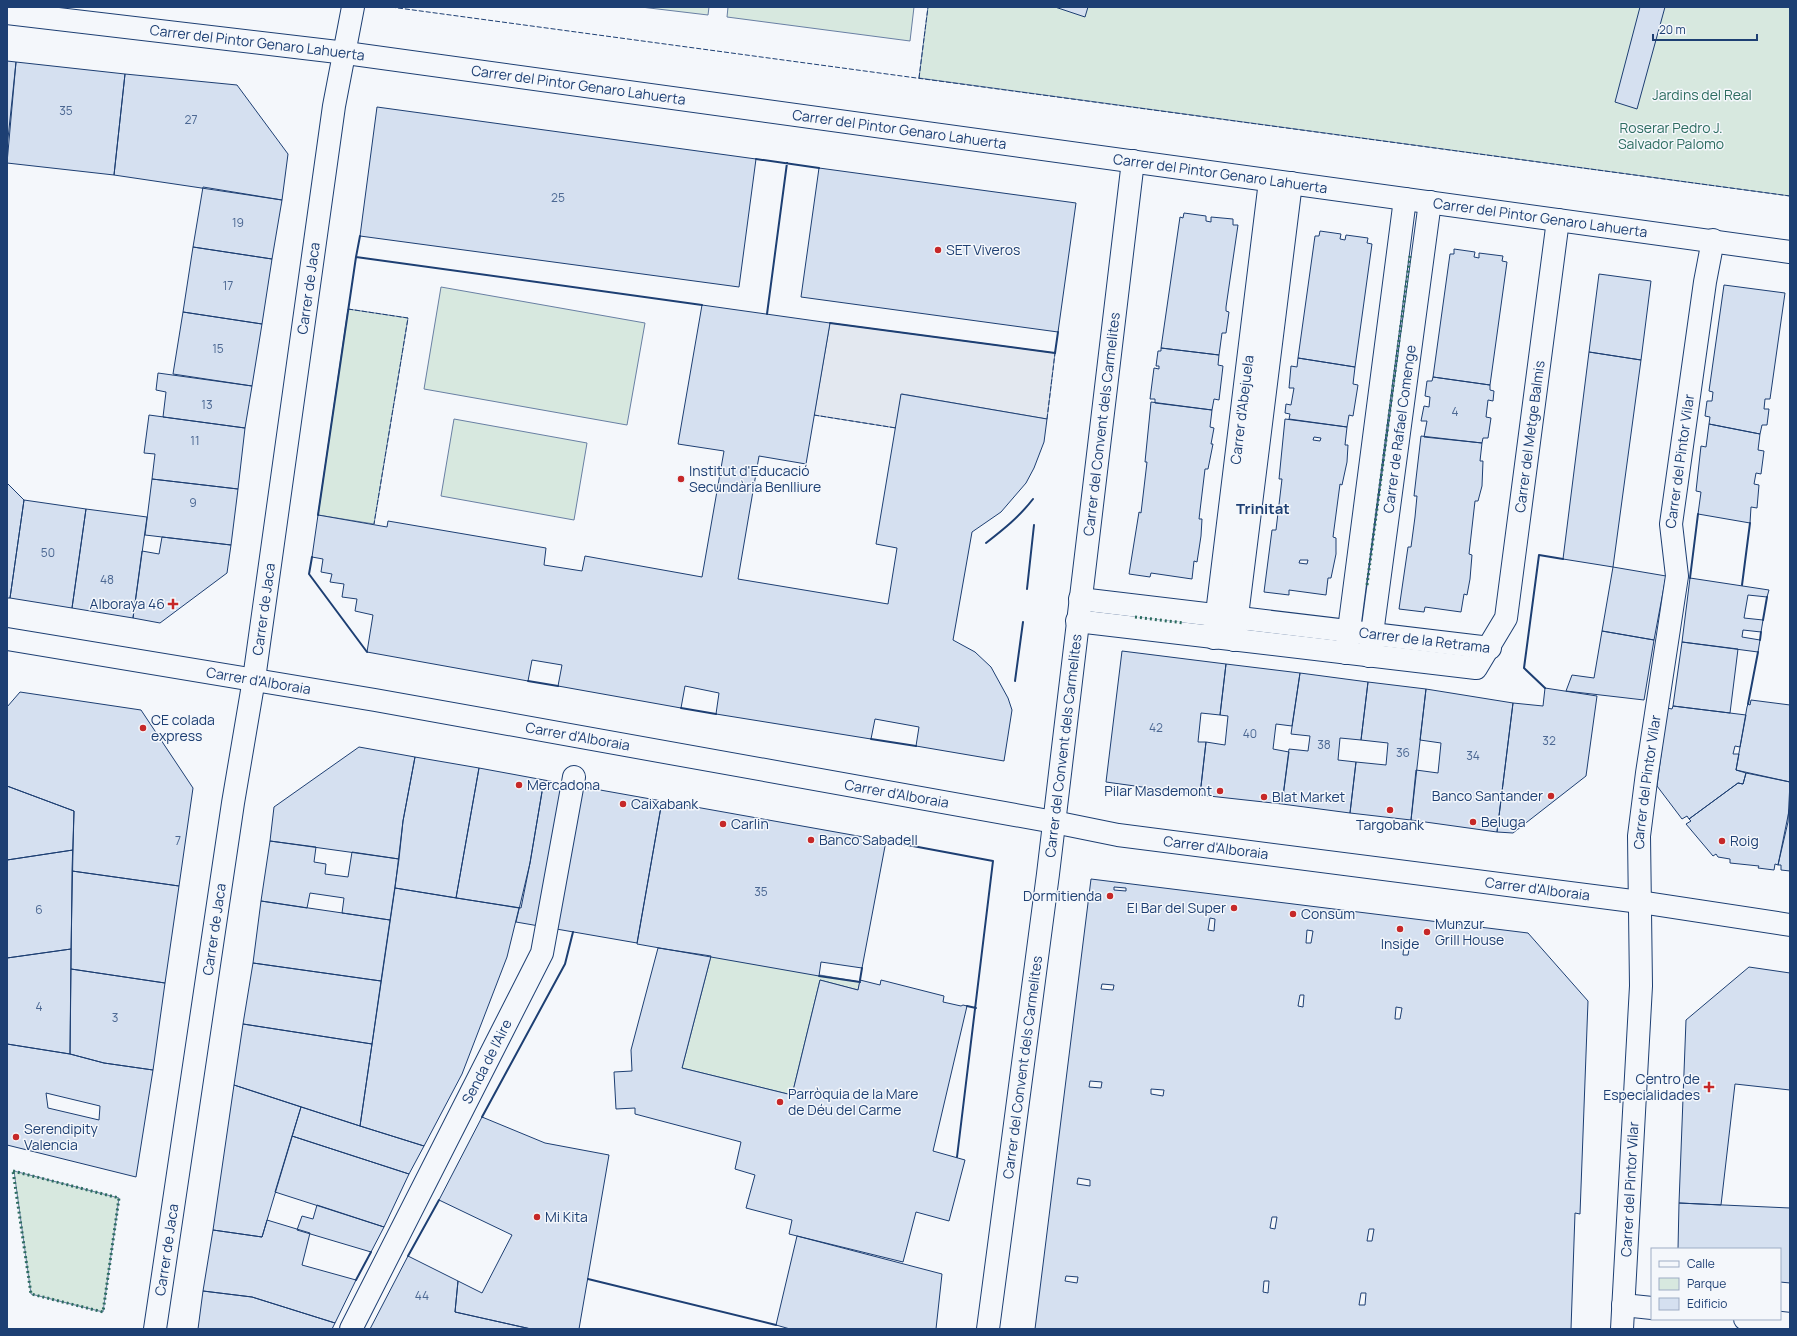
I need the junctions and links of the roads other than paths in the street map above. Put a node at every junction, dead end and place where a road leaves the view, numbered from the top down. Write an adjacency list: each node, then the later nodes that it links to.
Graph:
1 (353, 7): 3 (street, Carrer de Jaca)
2 (7, 13): 3 (street, Carrer del Pintor Genaro Lahuerta)
3 (346, 53): 4 (street, Carrer del Pintor Genaro Lahuerta); 21 (street, Carrer de Jaca)
4 (1132, 161): 5 (street, Carrer del Pintor Genaro Lahuerta); 11 (street, Carrer del Convent dels Carmelites)
5 (1281, 182): 6 (street, Carrer del Pintor Genaro Lahuerta); 12 (street, Carrer d'Abejuela)
6 (1405, 199): 7 (street, Carrer del Pintor Genaro Lahuerta); 14 (street, Carrer de Rafael Comenge)
7 (1430, 202): 8 (street, Carrer del Pintor Genaro Lahuerta); 15 (street, Carrer de Rafael Comenge)
8 (1558, 220): 9 (street, Carrer del Pintor Genaro Lahuerta); 18 (street, Carrer del Metge Balmis)
9 (1713, 240): 10 (street, Carrer del Pintor Genaro Lahuerta); 24 (street, Carrer del Pintor Vilar)
10 (1790, 252)
11 (1080, 598): 12 (street, Carrer de la Retrama); 13 (street, Carrer del Convent dels Carmelites)
12 (1227, 616): 14 (street, Carrer de la Retrama); 17 (street, Carrer d'Abejuela)
13 (1077, 621): 17 (street, Carrer de la Retrama); 23 (street, Carrer del Convent dels Carmelites)
14 (1350, 631): 15 (street, Carrer de la Retrama); 19 (street, Carrer de Rafael Comenge)
15 (1372, 634): 18 (street, Carrer de la Retrama); 20 (street, Carrer de Rafael Comenge)
16 (7, 639): 21 (street, Carrer d'Alboraia)
17 (1224, 639): 19 (street, Carrer de la Retrama)
18 (1490, 648): 20 (street, Carrer de la Retrama)
19 (1346, 653): 20 (street, Carrer de la Retrama)
20 (1369, 656)
21 (254, 679): 23 (street, Carrer d'Alboraia); 30 (street, Carrer de Jaca)
22 (574, 777): 31 (street, Senda de l'Aire)
23 (1054, 822): 24 (street, Carrer d'Alboraia); 32 (street, Carrer del Convent dels Carmelites)
24 (1640, 902): 25 (street, Carrer d'Alboraia); 26 (street, Carrer del Pintor Vilar)
25 (1790, 925)
26 (1623, 1305): 27 (street); 33 (street, Carrer del Pintor Vilar)
27 (1651, 1308)
28 (1753, 1320): 29 (street)
29 (1790, 1324)
30 (155, 1329)
31 (351, 1329)
32 (988, 1329)
33 (1622, 1329)

